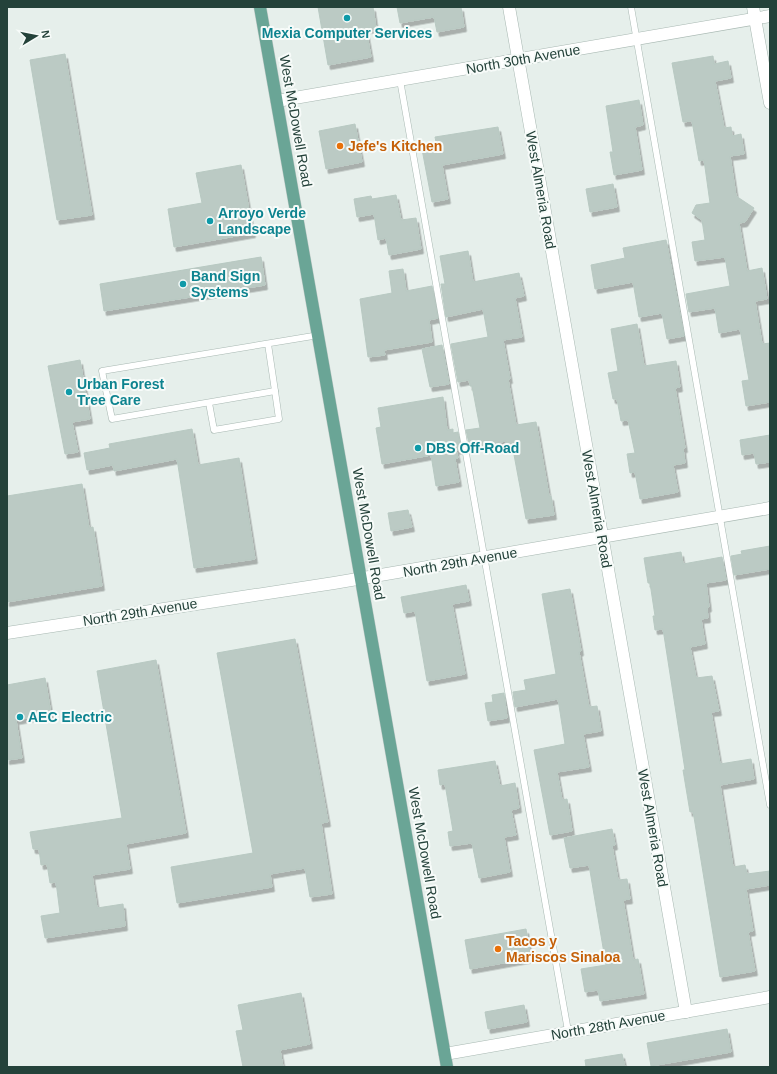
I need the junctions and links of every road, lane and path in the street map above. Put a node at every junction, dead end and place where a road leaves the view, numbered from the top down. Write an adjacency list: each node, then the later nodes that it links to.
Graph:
1 (260, 7): 9 (main road, West McDowell Road)
2 (509, 7): 7 (street, West Almeria Road)
3 (631, 7): 6 (lane)
4 (754, 13): 5 (street, North 30th Avenue); 6 (street, North 30th Avenue); 10 (street)
5 (770, 16)
6 (636, 39): 7 (street, North 30th Avenue); 16 (lane)
7 (518, 59): 8 (street, North 30th Avenue); 17 (street, West Almeria Road)
8 (400, 80): 9 (street, North 30th Avenue); 18 (lane)
9 (277, 101): 11 (main road, West McDowell Road)
10 (770, 103)
11 (319, 335): 12 (lane); 19 (main road, West McDowell Road)
12 (268, 344): 13 (lane); 14 (lane)
13 (275, 392): 14 (lane); 14 (lane)
14 (209, 402)
15 (770, 508): 16 (street, North 29th Avenue)
16 (720, 517): 17 (street, North 29th Avenue); 21 (lane)
17 (602, 537): 18 (street, North 29th Avenue); 23 (street, West Almeria Road)
18 (484, 557): 19 (street, North 29th Avenue); 24 (lane)
19 (361, 578): 20 (street, North 29th Avenue); 25 (main road, West McDowell Road)
20 (7, 633)
21 (770, 805)
22 (770, 997): 23 (street, North 28th Avenue)
23 (686, 1012): 24 (street, North 28th Avenue)
24 (568, 1031): 25 (street, North 28th Avenue)
25 (445, 1054): 26 (main road, West McDowell Road)
26 (448, 1067)

